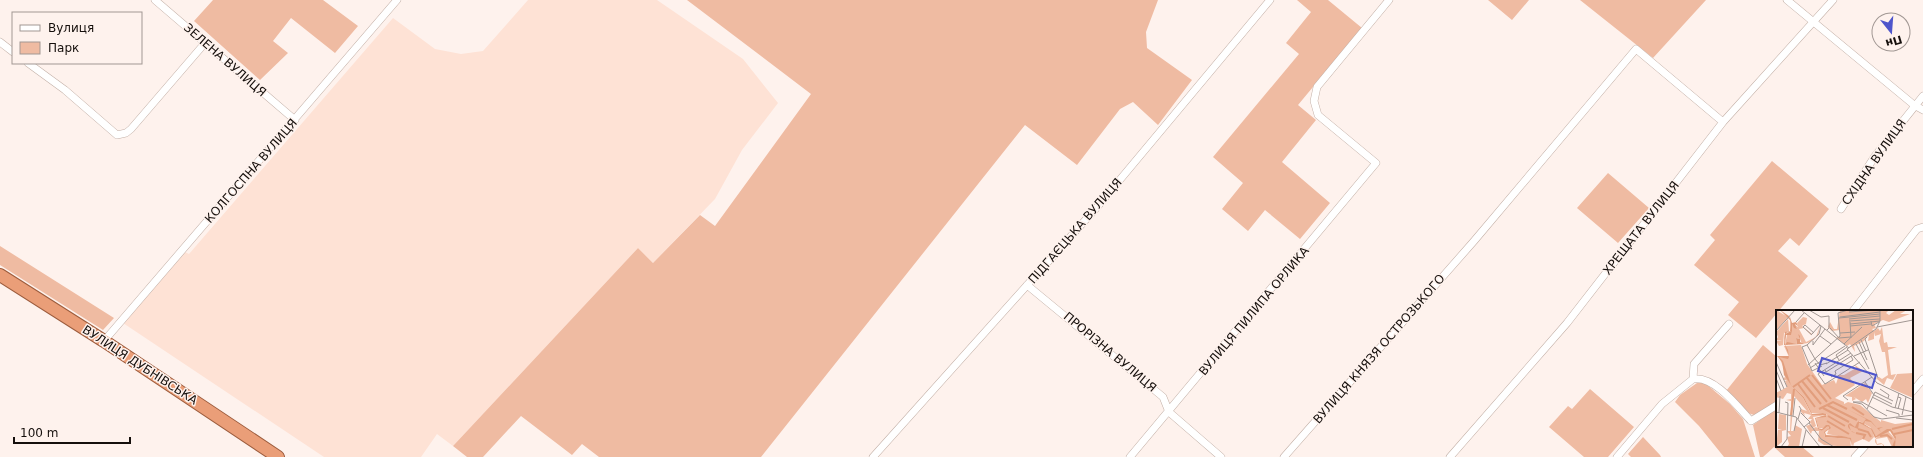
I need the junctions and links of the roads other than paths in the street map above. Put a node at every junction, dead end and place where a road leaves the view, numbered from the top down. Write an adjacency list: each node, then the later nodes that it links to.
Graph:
1 (155, 0): 9 (street, ЗЕЛЕНА ВУЛИЦЯ)
2 (397, 0): 15 (street, КОЛГОСПНА ВУЛИЦЯ)
3 (1270, 0): 20 (street, ПІДГАЄЦЬКА ВУЛИЦЯ)
4 (1389, 0): 28 (street, ВУЛИЦЯ ПИЛИПА ОРЛИКА)
5 (1787, 0): 7 (street)
6 (1833, 0): 7 (street, ХРЕЩАТА ВУЛИЦЯ)
7 (1812, 22): 13 (street); 16 (street, ХРЕЩАТА ВУЛИЦЯ)
8 (0, 42): 10 (street)
9 (205, 43): 11 (street); 15 (street, ЗЕЛЕНА ВУЛИЦЯ)
10 (12, 51)
11 (29, 64)
12 (1923, 96): 13 (street, СХІДНА ВУЛИЦЯ)
13 (1914, 105): 14 (street); 17 (street, СХІДНА ВУЛИЦЯ)
14 (1923, 110)
15 (295, 120): 23 (street, КОЛГОСПНА ВУЛИЦЯ)
16 (1723, 122): 34 (street, ВУЛИЦЯ КНЯЗЯ ОСТРОЗЬКОГО); 35 (street, ХРЕЩАТА ВУЛИЦЯ)
17 (1841, 209)
18 (1923, 227): 21 (street)
19 (0, 276): 23 (highway, ВУЛИЦЯ ДУБНІВСЬКА)
20 (1027, 285): 28 (street, ПРОРІЗНА ВУЛИЦЯ); 31 (street, ПІДГАЄЦЬКА ВУЛИЦЯ)
21 (1854, 310)
22 (1729, 324): 24 (street)
23 (104, 341): 30 (highway, ВУЛИЦЯ ДУБНІВСЬКА)
24 (1693, 379): 27 (street); 36 (street)
25 (1923, 379): 26 (street)
26 (1913, 391)
27 (1776, 406)
28 (1169, 412): 32 (street, ВУЛИЦЯ ПИЛИПА ОРЛИКА); 33 (street, ПРОРІЗНА ВУЛИЦЯ)
29 (1864, 447): 37 (street)
30 (278, 457)
31 (873, 457)
32 (1130, 457)
33 (1221, 457)
34 (1284, 457)
35 (1450, 457)
36 (1617, 457)
37 (1855, 457)

